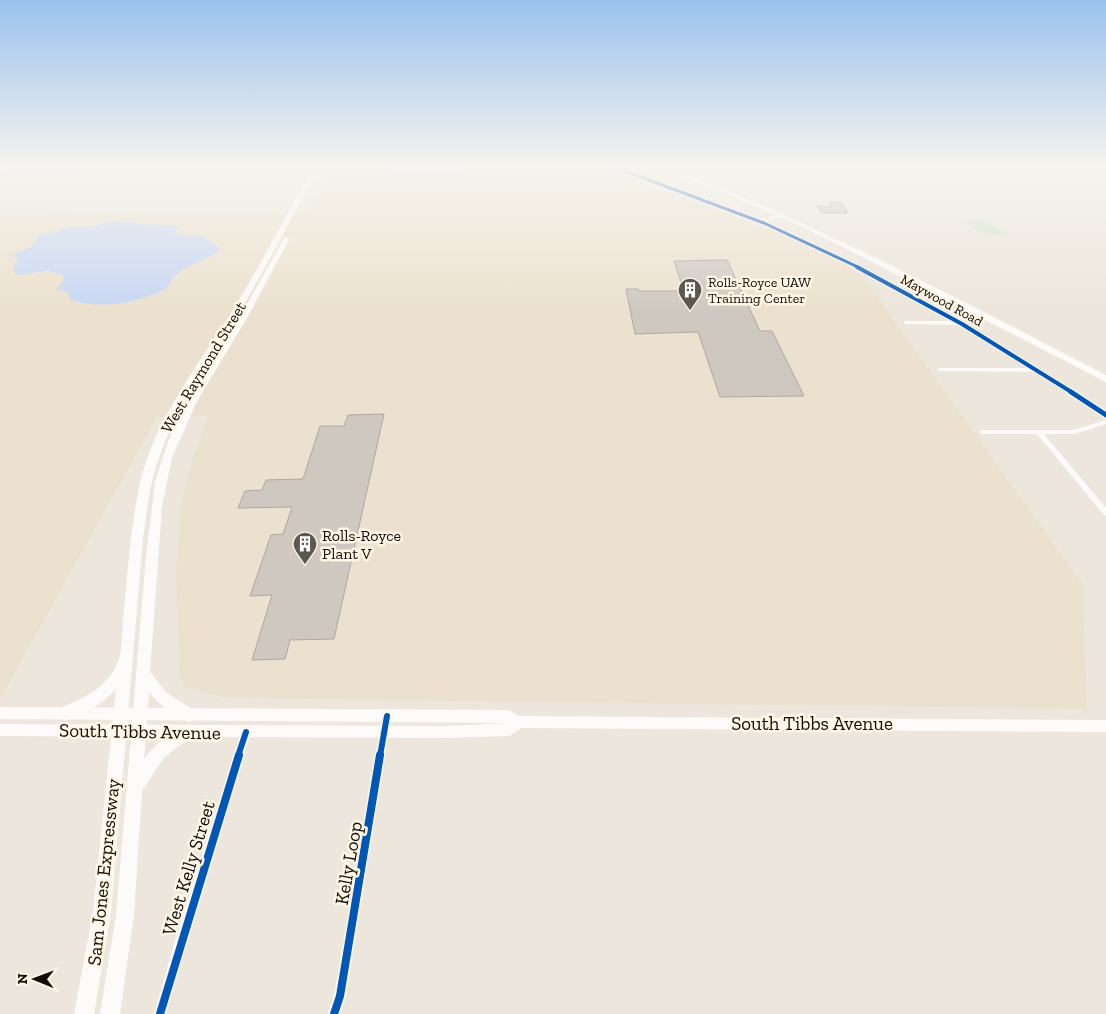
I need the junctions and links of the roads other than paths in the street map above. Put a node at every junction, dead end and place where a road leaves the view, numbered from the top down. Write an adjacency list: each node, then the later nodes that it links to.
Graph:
1 (291, 215): 6 (main road, West Raymond Street)
2 (297, 215): 6 (main road, West Raymond Street)
3 (740, 215): 5 (street, Maywood Road)
4 (784, 216): 5 (street); 11 (main road)
5 (762, 224): 8 (street, Maywood Road)
6 (243, 308): 17 (main road, West Raymond Street); 18 (main road, West Raymond Street)
7 (906, 323): 8 (street)
8 (961, 323): 10 (street, Maywood Road)
9 (940, 370): 10 (street)
10 (1037, 370): 12 (street, Maywood Road)
11 (1106, 379)
12 (1106, 415)
13 (1106, 422): 15 (street)
14 (982, 432): 15 (street)
15 (1039, 432): 16 (street)
16 (1104, 509)
17 (125, 662): 20 (main road); 23 (main road, West Raymond Street)
18 (143, 674): 21 (main road); 24 (main road, West Raymond Street)
19 (0, 713): 20 (main road, South Tibbs Avenue)
20 (65, 713): 23 (main road, South Tibbs Avenue)
21 (189, 715): 22 (main road, South Tibbs Avenue); 24 (main road, South Tibbs Avenue)
22 (387, 716): 25 (main road, South Tibbs Avenue); 30 (street, Kelly Loop)
23 (119, 722): 24 (main road, South Tibbs Avenue); 27 (main road, South Tibbs Avenue); 32 (main road, Sam Jones Expressway)
24 (139, 722): 28 (main road, South Tibbs Avenue); 31 (main road, Sam Jones Expressway)
25 (518, 722): 26 (main road, South Tibbs Avenue); 30 (main road, South Tibbs Avenue)
26 (1106, 726)
27 (0, 730)
28 (190, 731): 29 (main road, South Tibbs Avenue); 31 (main road)
29 (246, 732): 30 (main road, South Tibbs Avenue); 34 (street, West Kelly Street)
30 (384, 732): 35 (street, Kelly Loop)
31 (134, 790): 33 (main road, Sam Jones Expressway)
32 (84, 1014)
33 (110, 1014)
34 (160, 1014)
35 (334, 1014)

